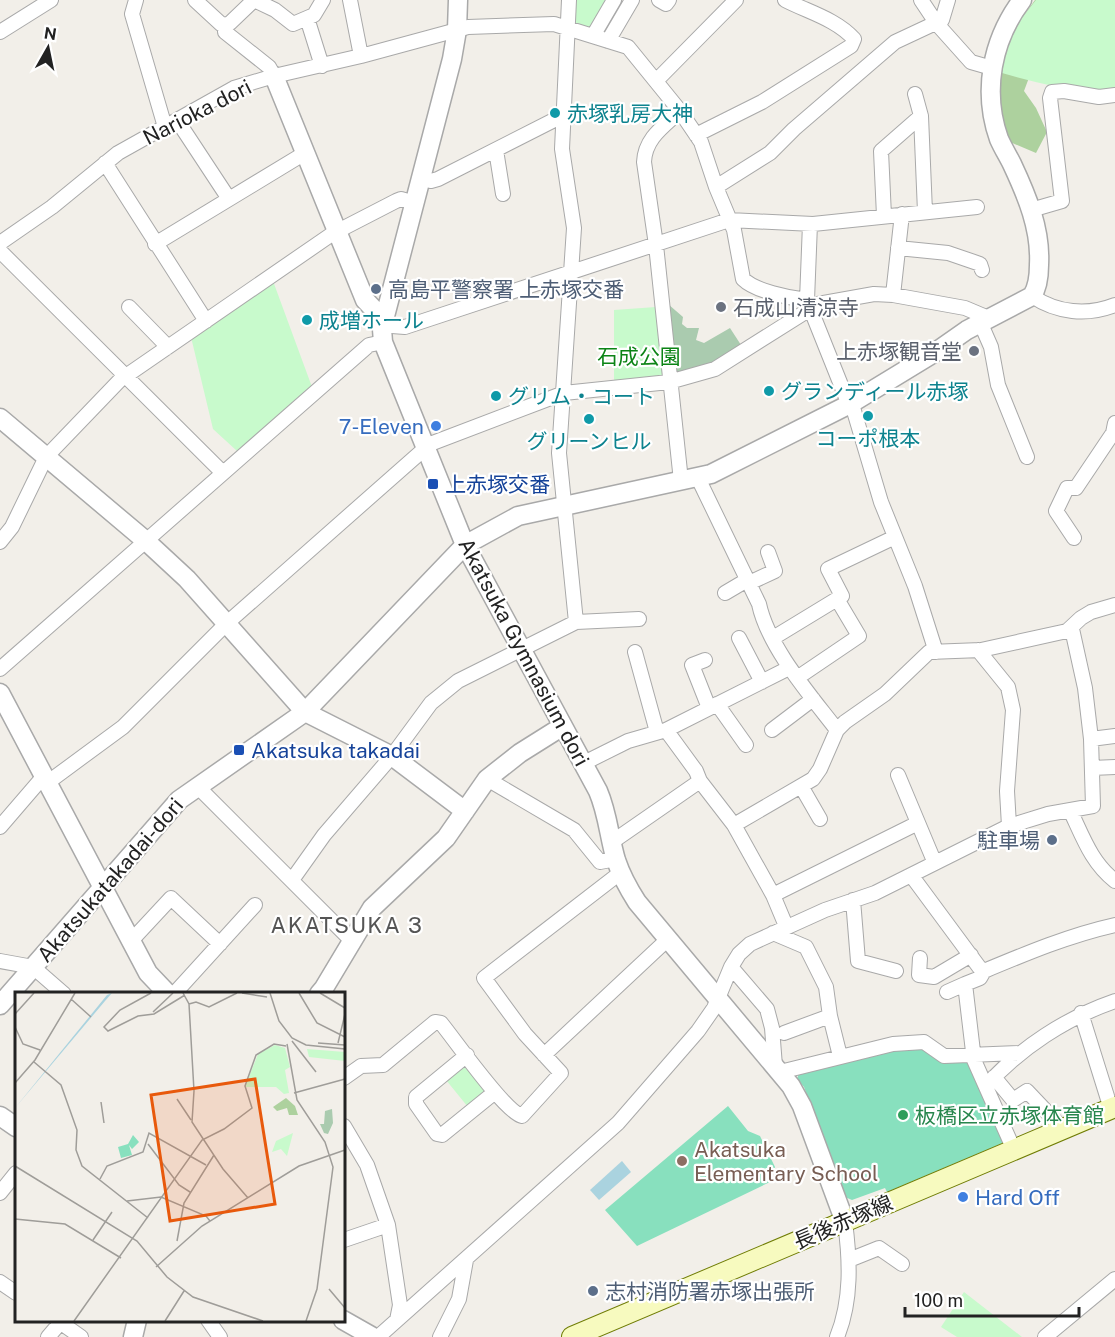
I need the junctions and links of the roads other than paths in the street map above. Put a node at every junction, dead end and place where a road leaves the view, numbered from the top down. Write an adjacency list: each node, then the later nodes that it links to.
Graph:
1 (51, 0): 23 (street)
2 (136, 0): 36 (street)
3 (195, 0): 20 (street)
4 (254, 0): 18 (street); 20 (street)
5 (323, 0): 18 (street)
6 (350, 0): 26 (street)
7 (458, 0): 22 (street, Akatsuka Gymnasium dori)
8 (569, 0): 21 (street)
9 (614, 0): 24 (street)
10 (632, 0): 25 (street)
11 (659, 0): 12 (street)
12 (669, 0)
13 (736, 0): 30 (street)
14 (785, 0): 37 (street)
15 (921, 0): 19 (street)
16 (948, 0): 19 (street)
17 (1022, 0): 28 (street)
18 (307, 18): 27 (street)
19 (937, 24): 28 (street); 42 (street)
20 (225, 25): 29 (street)
21 (568, 27): 22 (street, Narioka dori); 24 (street, Narioka dori); 34 (street)
22 (457, 30): 26 (street, Narioka dori); 41 (street, Akatsuka Gymnasium dori)
23 (0, 32)
24 (592, 36): 25 (street, Narioka dori)
25 (608, 41): 30 (street, Narioka dori)
26 (361, 56): 27 (street, Narioka dori)
27 (322, 66): 29 (street, Narioka dori)
28 (992, 68): 47 (street)
29 (274, 76): 36 (street, Narioka dori); 39 (street)
30 (656, 81): 33 (street, Narioka dori)
31 (915, 94): 35 (street)
32 (1115, 95): 47 (street)
33 (680, 111): 37 (street, Narioka dori); 56 (street)
34 (564, 115): 38 (street); 60 (street)
35 (921, 116): 48 (street); 50 (street)
36 (171, 123): 40 (street, Narioka dori); 44 (street)
37 (696, 135): 42 (street, Narioka dori)
38 (496, 150): 41 (street); 43 (street)
39 (305, 153): 44 (street); 53 (street)
40 (105, 164): 54 (street, Narioka dori); 55 (street)
41 (421, 178): 45 (street, Akatsuka Gymnasium dori)
42 (716, 187): 51 (street, Narioka dori)
43 (503, 194)
44 (229, 199): 55 (street)
45 (414, 203): 53 (street); 66 (street, Akatsuka Gymnasium dori)
46 (976, 207): 48 (street)
47 (1031, 210): 62 (street)
48 (925, 212): 49 (street)
49 (902, 214): 50 (street); 57 (street)
50 (884, 216): 52 (street)
51 (729, 220): 52 (street); 56 (street); 63 (street, Narioka dori)
52 (810, 224): 63 (street)
53 (337, 231): 66 (street); 67 (street)
54 (0, 243)
55 (155, 244): 67 (street)
56 (656, 245): 60 (street); 72 (street)
57 (898, 248): 59 (street); 61 (street)
58 (0, 251): 71 (street)
59 (982, 270)
60 (571, 273): 66 (street); 73 (street)
61 (893, 295): 63 (street); 68 (street)
62 (1032, 296): 65 (street); 68 (street, Akatsukatakadai-dori)
63 (808, 304): 72 (street); 74 (street)
64 (129, 308): 70 (street)
65 (1113, 310)
66 (384, 320): 69 (street, Akatsuka Gymnasium dori)
67 (206, 321): 70 (street)
68 (986, 321): 74 (street, Akatsukatakadai-dori); 79 (street)
69 (383, 342): 77 (street, Akatsuka Gymnasium dori); 80 (street)
70 (168, 347): 71 (street)
71 (125, 376): 78 (street); 80 (street)
72 (669, 382): 73 (street); 81 (street)
73 (564, 393): 77 (street); 82 (street)
74 (850, 404): 81 (street, Akatsukatakadai-dori); 83 (street)
75 (0, 418): 78 (street)
76 (1115, 423): 84 (street)
77 (425, 447): 87 (street, Akatsuka Gymnasium dori); 95 (street)
78 (46, 456): 85 (street); 86 (street)
79 (1027, 457)
80 (223, 473): 85 (street)
81 (689, 480): 82 (street, Akatsukatakadai-dori); 89 (street)
82 (565, 506): 87 (street, Akatsukatakadai-dori); 94 (street)
83 (895, 537): 91 (street); 102 (street)
84 (1074, 538)
85 (146, 541): 95 (street); 104 (street)
86 (0, 542)
87 (465, 545): 99 (street, Akatsuka Gymnasium dori); 110 (street, Akatsukatakadai-dori)
88 (768, 552): 89 (street)
89 (748, 582): 90 (street); 98 (street)
90 (724, 593)
91 (837, 599): 98 (street); 105 (street)
92 (1115, 605): 96 (street)
93 (639, 619): 94 (street)
94 (576, 622): 99 (street)
95 (226, 624): 110 (street); 124 (street)
96 (1072, 629): 100 (street); 116 (street)
97 (739, 638): 106 (street)
98 (773, 638): 105 (street)
99 (522, 648): 111 (street, Akatsuka Gymnasium dori); 118 (street)
100 (978, 650): 102 (street); 133 (street)
101 (635, 652): 114 (street)
102 (936, 652): 113 (street)
103 (705, 660): 109 (street)
104 (0, 669)
105 (793, 673): 106 (street); 108 (street)
106 (762, 682): 109 (street)
107 (0, 693): 124 (street)
108 (813, 699): 112 (street); 113 (street)
109 (713, 706): 114 (street); 117 (street)
110 (305, 712): 118 (street); 126 (street, Akatsukatakadai-dori)
111 (563, 726): 119 (street, Akatsuka Gymnasium dori); 123 (street)
112 (772, 730)
113 (837, 730): 127 (street)
114 (661, 731): 119 (street); 125 (street)
115 (1115, 736): 116 (street)
116 (1091, 739): 121 (street)
117 (746, 745)
118 (392, 756): 129 (street); 138 (street)
119 (584, 763): 135 (street, Akatsuka Gymnasium dori)
120 (1115, 767): 121 (street)
121 (1092, 768): 128 (street)
122 (898, 776): 131 (street)
123 (487, 779): 129 (street); 135 (street)
124 (45, 780): 134 (street); 140 (street)
125 (700, 781): 132 (street); 135 (street)
126 (197, 786): 138 (street); 140 (street, Akatsukatakadai-dori)
127 (801, 786): 130 (street); 132 (street)
128 (1070, 810): 133 (street); 139 (street)
129 (465, 811): 149 (street)
130 (820, 819)
131 (918, 823): 136 (street); 141 (street)
132 (734, 825): 141 (street)
133 (1009, 825): 136 (street)
134 (0, 827)
135 (616, 858): 147 (street, Akatsuka Gymnasium dori); 173 (street)
136 (934, 861): 137 (street)
137 (911, 875): 142 (street); 151 (street)
138 (292, 880): 149 (street)
139 (1115, 881)
140 (102, 887): 148 (street); 154 (street, Akatsukatakadai-dori)
141 (773, 895): 145 (street)
142 (853, 900): 145 (street); 156 (street)
143 (255, 905): 150 (street)
144 (1115, 925): 157 (street)
145 (786, 926): 146 (street)
146 (773, 933): 155 (street); 168 (street)
147 (668, 939): 164 (street, Akatsuka Gymnasium dori); 173 (street)
148 (131, 941): 150 (street); 160 (street)
149 (352, 941): 162 (street)
150 (220, 944): 161 (street)
151 (971, 955): 152 (street); 157 (street)
152 (920, 958)
153 (0, 961): 154 (street)
154 (33, 967): 159 (street); 166 (street, Akatsukatakadai-dori)
155 (731, 967): 164 (street); 169 (street)
156 (896, 971)
157 (984, 971): 158 (street)
158 (965, 984): 163 (street); 171 (street)
159 (63, 992)
160 (167, 992)
161 (175, 992)
162 (320, 992)
163 (947, 992)
164 (718, 999): 175 (street, Akatsuka Gymnasium dori); 190 (street)
165 (1115, 1001): 167 (street)
166 (0, 1005)
167 (1082, 1014): 170 (street); 179 (street)
168 (830, 1016): 169 (street); 174 (street)
169 (777, 1030): 175 (street)
170 (1021, 1053): 171 (street); 177 (street)
171 (973, 1054): 174 (street); 177 (street)
172 (467, 1055): 176 (street); 178 (street); 178 (street)
173 (544, 1055): 178 (street)
174 (840, 1056): 175 (street)
175 (777, 1069): 187 (street, Akatsuka Gymnasium dori)
176 (345, 1077)
177 (990, 1082): 183 (street); 184 (street)
178 (495, 1092)
179 (1113, 1108): 183 (main road, 長後赤塚線)
180 (0, 1116): 181 (street)
181 (15, 1126)
182 (345, 1128): 188 (street)
183 (1063, 1129): 184 (main road, 長後赤塚線)
184 (1014, 1150): 187 (main road, 長後赤塚線)
185 (15, 1174): 186 (street)
186 (0, 1193)
187 (845, 1222): 191 (street); 209 (main road, 長後赤塚線)
188 (388, 1225): 189 (street); 196 (street)
189 (345, 1240)
190 (466, 1260): 196 (street); 208 (street)
191 (849, 1260): 192 (street); 201 (street)
192 (902, 1264)
193 (1115, 1279): 210 (street)
194 (0, 1281): 195 (street)
195 (15, 1292)
196 (397, 1320): 207 (street)
197 (345, 1321): 206 (street)
198 (58, 1322): 202 (street); 203 (street)
199 (137, 1322): 204 (street)
200 (209, 1322): 205 (street)
201 (841, 1335)
202 (48, 1337)
203 (81, 1337)
204 (133, 1337)
205 (220, 1337)
206 (373, 1337)
207 (378, 1337)
208 (440, 1337)
209 (572, 1337)
210 (1045, 1337)

